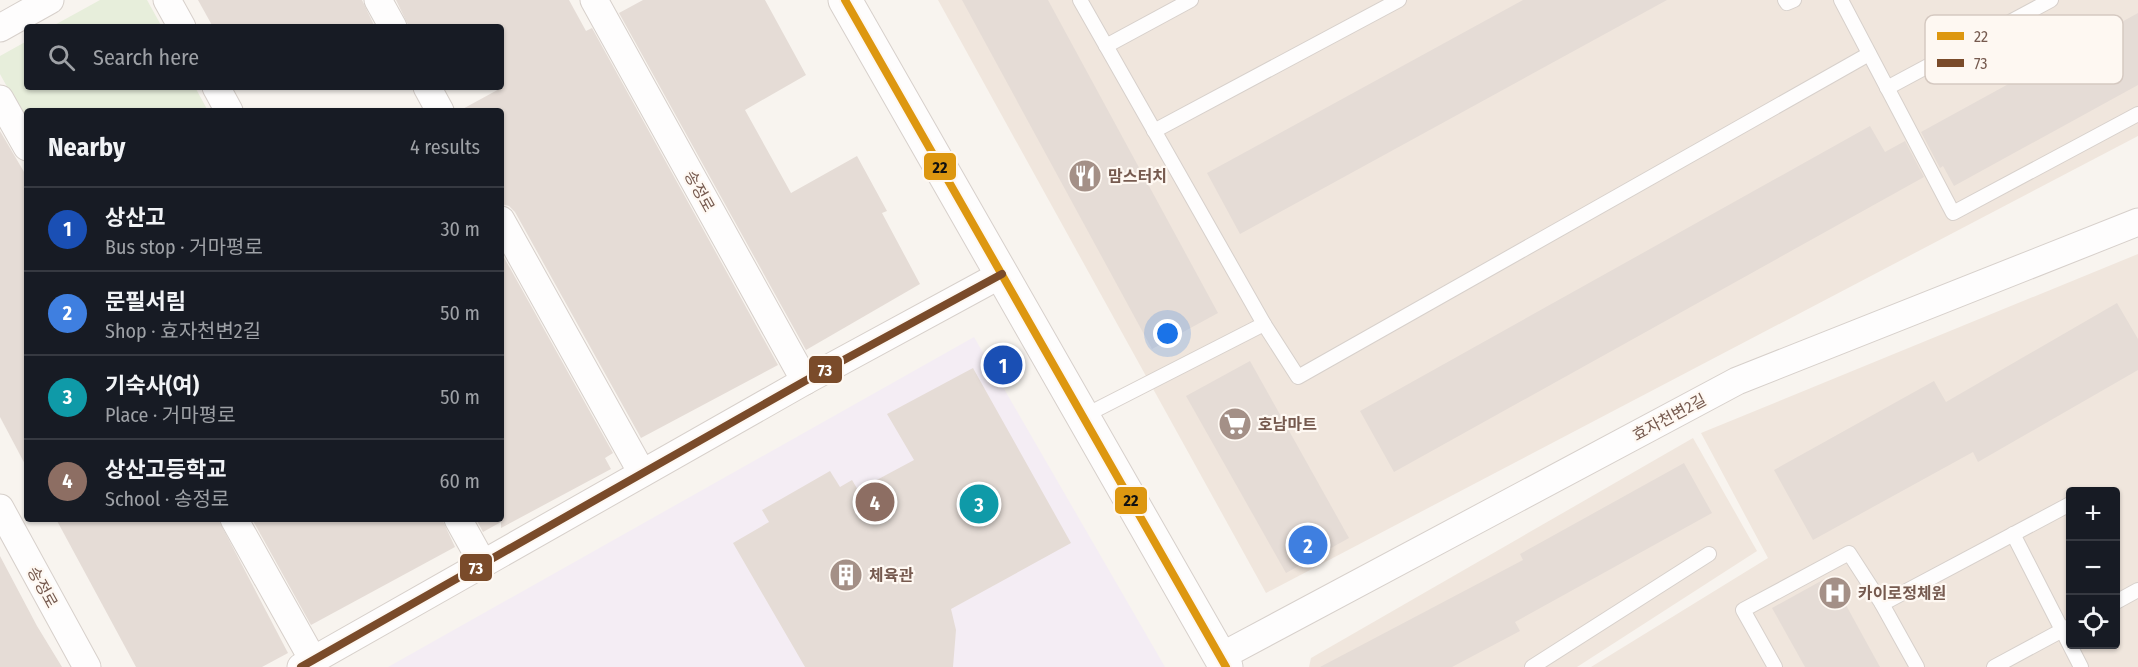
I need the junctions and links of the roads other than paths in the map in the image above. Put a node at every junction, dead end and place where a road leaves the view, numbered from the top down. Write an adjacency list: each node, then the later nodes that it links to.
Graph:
1 (50, 0): 16 (street)
2 (167, 0): 14 (street)
3 (378, 0): 15 (street)
4 (594, 0): 33 (street, 송정로)
5 (845, 0): 31 (street)
6 (1080, 0): 17 (lane)
7 (1191, 0): 17 (lane)
8 (1399, 0): 27 (lane)
9 (1785, 0): 10 (lane)
10 (1794, 0)
11 (2051, 0): 13 (lane)
12 (1844, 1): 18 (lane)
13 (2023, 15)
14 (180, 24)
15 (391, 24)
16 (0, 28)
17 (1106, 46): 27 (lane)
18 (1869, 54): 20 (lane); 32 (lane)
19 (1925, 68): 20 (lane)
20 (1887, 88): 26 (lane)
21 (218, 90): 24 (street)
22 (429, 90): 25 (street)
23 (0, 99): 28 (street)
24 (228, 108)
25 (438, 108)
26 (2138, 114)
27 (1154, 131): 32 (lane)
28 (24, 142)
29 (2138, 222): 50 (street, 효자천변2길)
30 (504, 225): 35 (street)
31 (1002, 274): 33 (street); 34 (street)
32 (1264, 324): 34 (lane)
33 (805, 381): 35 (street)
34 (1083, 417): 50 (street)
35 (642, 474): 42 (street)
36 (2066, 506): 40 (lane)
37 (0, 507): 51 (street, 송정로)
38 (236, 522): 49 (street)
39 (460, 522): 42 (street)
40 (2013, 534): 45 (lane); 46 (lane)
41 (1709, 554): 52 (lane)
42 (483, 564): 49 (street)
43 (2138, 590): 44 (lane)
44 (2120, 599)
45 (1882, 604): 53 (lane); 54 (lane)
46 (2066, 626)
47 (2066, 629): 55 (lane)
48 (2075, 649): 56 (lane)
49 (307, 664)
50 (1220, 664)
51 (87, 667)
52 (1532, 667)
53 (1775, 667)
54 (1917, 667)
55 (1994, 667)
56 (2081, 667)

